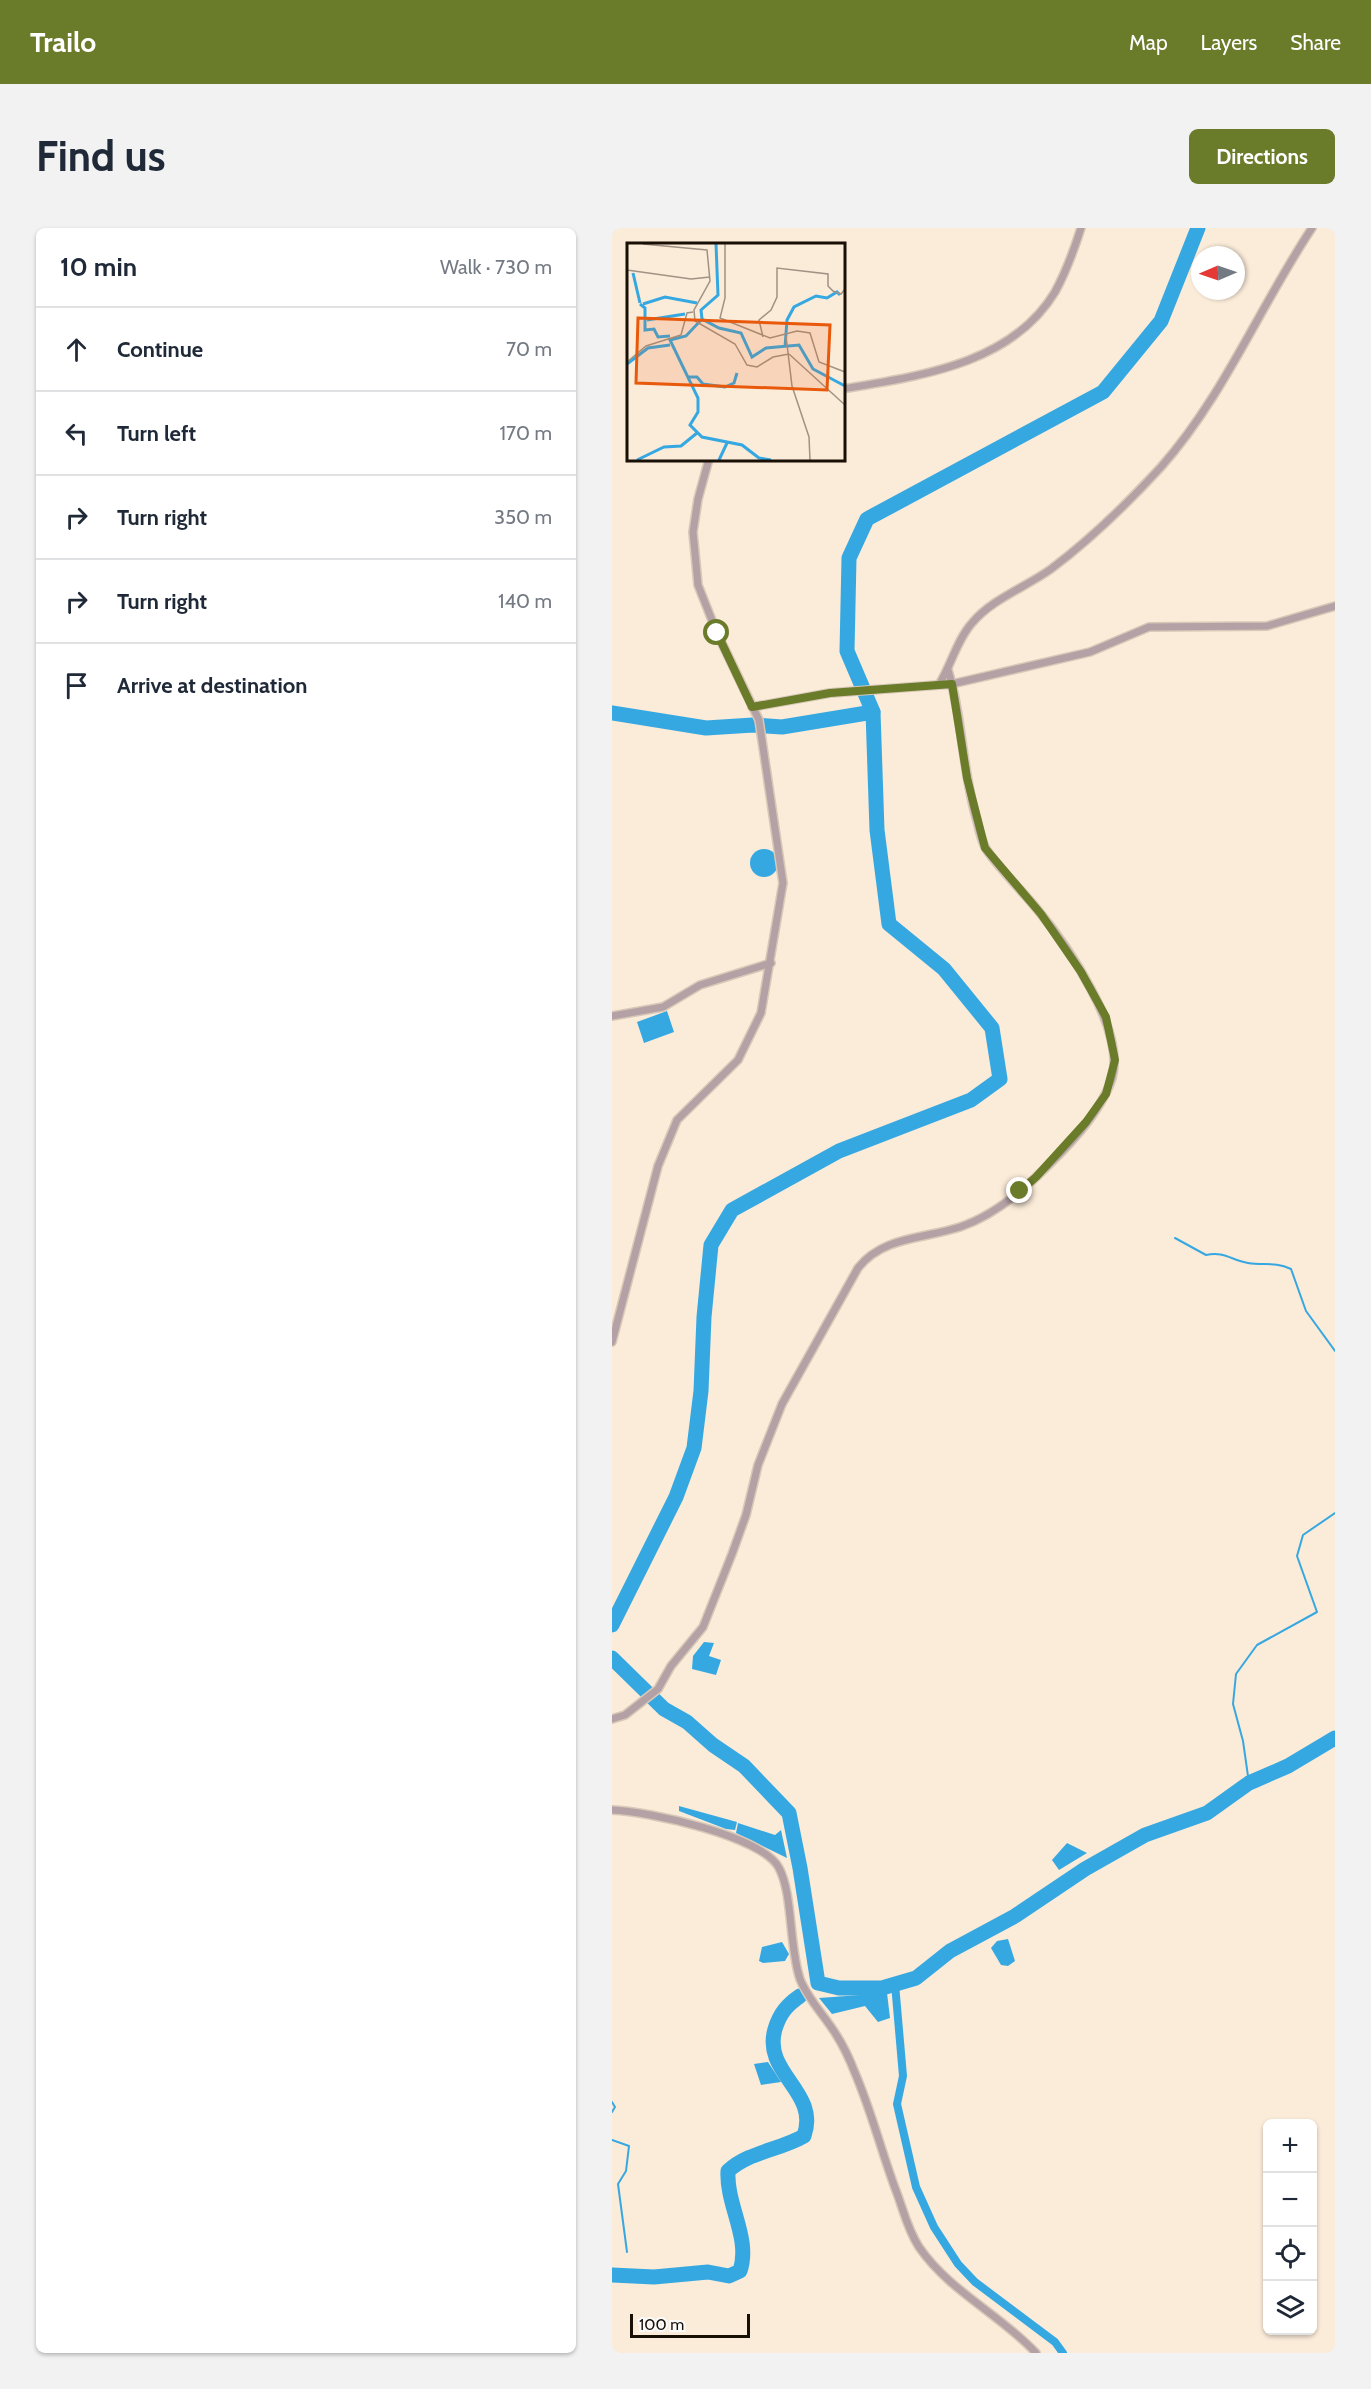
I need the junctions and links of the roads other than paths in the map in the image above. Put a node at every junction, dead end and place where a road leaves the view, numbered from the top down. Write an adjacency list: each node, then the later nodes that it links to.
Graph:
1 (1081, 228): 3 (street)
2 (1312, 228): 6 (street)
3 (844, 389)
4 (709, 460): 9 (street)
5 (1335, 606): 8 (street)
6 (948, 670): 7 (street); 8 (street)
7 (940, 683): 8 (street); 9 (street)
8 (952, 684): 13 (street)
9 (752, 707): 10 (street)
10 (771, 963): 11 (street); 12 (street)
11 (612, 1016)
12 (612, 1341)
13 (612, 1719)
14 (612, 1810): 15 (street)
15 (1036, 2353)

